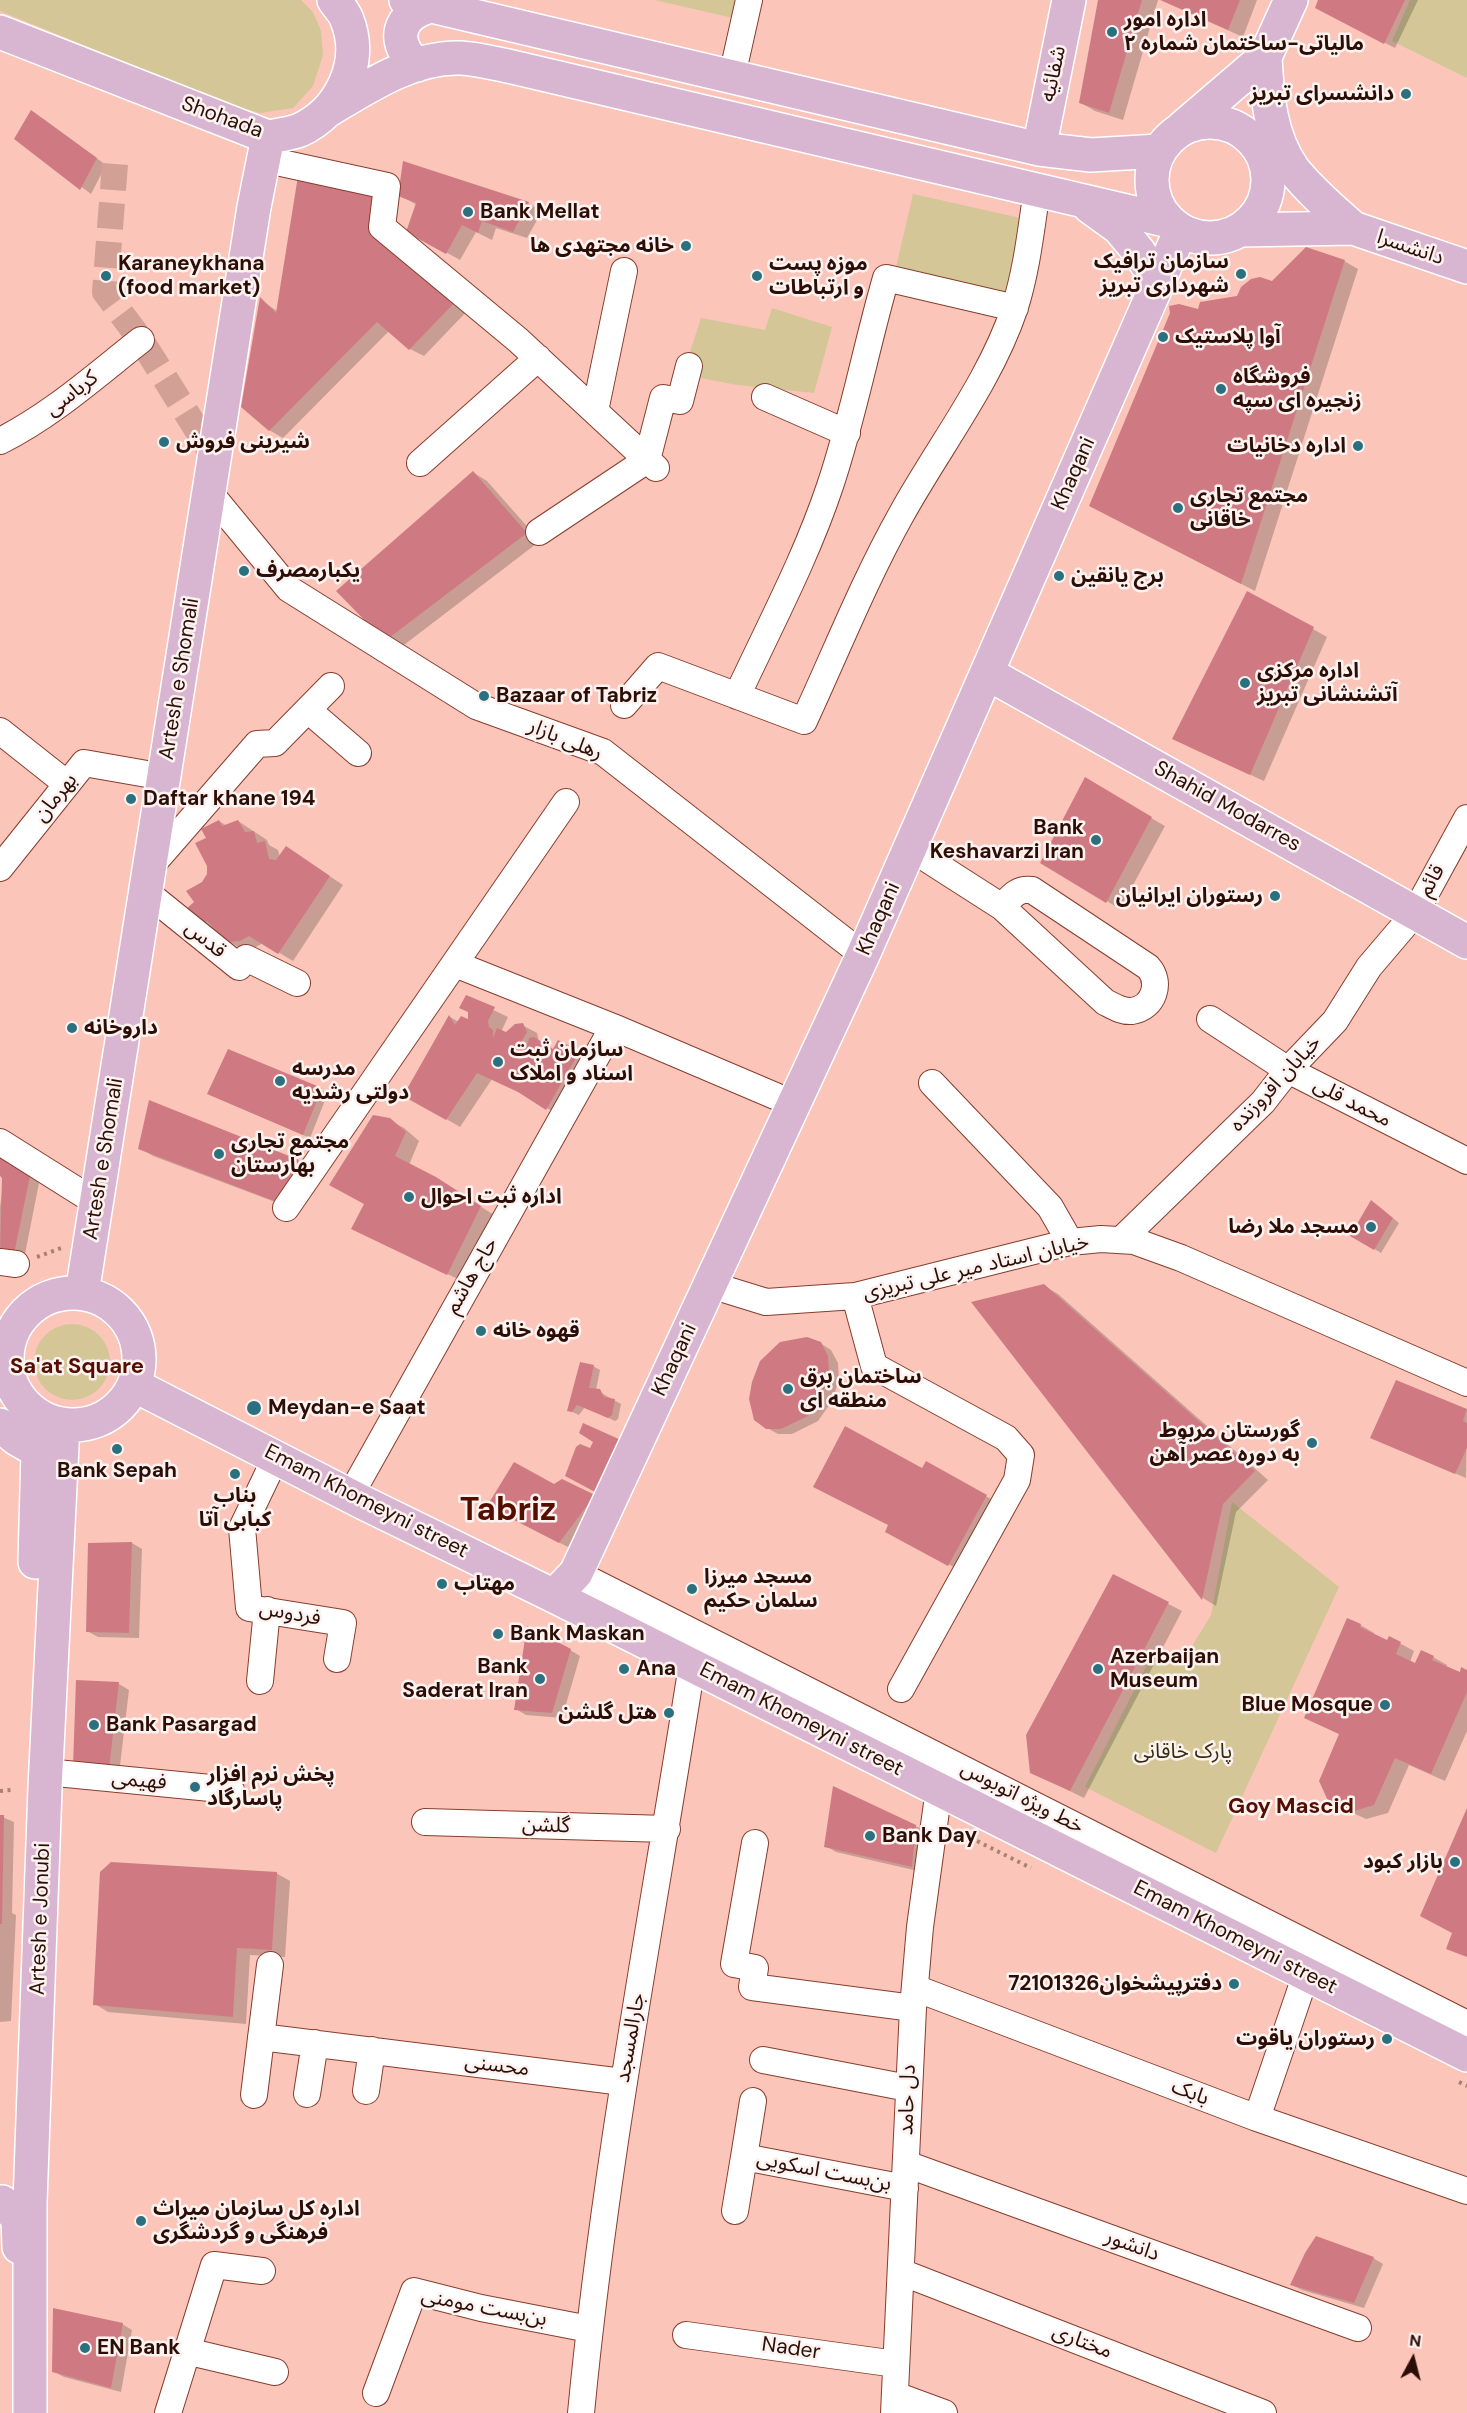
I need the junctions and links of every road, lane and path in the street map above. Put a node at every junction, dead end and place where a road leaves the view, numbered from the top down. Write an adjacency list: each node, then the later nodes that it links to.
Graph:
1 (334, 0): 10 (main road, Shohada)
2 (749, 0): 9 (street)
3 (1069, 0): 13 (main road, شفائیه)
4 (1291, 0): 7 (main road)
5 (415, 2): 8 (main road); 9 (main road)
6 (0, 32): 12 (main road, Shohada)
7 (1265, 57): 11 (main road); 17 (main road)
8 (417, 65): 10 (main road); 14 (main road)
9 (732, 76): 13 (main road)
10 (327, 111): 12 (main road, Shohada)
11 (1170, 140): 13 (main road); 16 (main road); 18 (main road)
12 (265, 148): 24 (street); 32 (main road, Artesh e Shomali)
13 (1039, 149)
14 (1037, 190): 15 (main road); 22 (street)
15 (1082, 201): 16 (main road); 21 (main road)
16 (1175, 226): 18 (main road); 21 (main road, Khaqani)
17 (1353, 228): 18 (main road); 19 (main road, دانشسرا)
18 (1240, 230)
19 (1467, 267)
20 (624, 271): 27 (street)
21 (1158, 282): 34 (main road, Khaqani)
22 (1015, 308): 28 (street); 36 (street)
23 (141, 340): 29 (street, کرباسی)
24 (538, 358): 27 (street); 30 (street)
25 (689, 366): 31 (street)
26 (765, 397): 28 (street)
27 (595, 411): 31 (street)
28 (847, 434): 36 (street)
29 (0, 441)
30 (420, 464)
31 (651, 464): 33 (street)
32 (209, 492): 41 (main road, Artesh e Shomali); 51 (street, رهلی بازار)
33 (539, 532)
34 (987, 673): 45 (main road, Khaqani); 49 (main road, Shahid Modarres)
35 (331, 686): 38 (street)
36 (737, 696): 37 (street)
37 (624, 705)
38 (308, 710): 40 (street); 47 (street)
39 (0, 731): 42 (street)
40 (358, 753)
41 (164, 777): 42 (street, بهرمان); 47 (main road, Artesh e Shomali)
42 (67, 784): 46 (street, بهرمان)
43 (566, 802): 52 (street)
44 (1467, 818): 49 (street, قائم)
45 (910, 848): 48 (street); 51 (main road, Khaqani)
46 (0, 868)
47 (148, 879): 53 (street, قدس); 61 (main road, Artesh e Shomali)
48 (1002, 908): 48 (street)
49 (1415, 913): 50 (main road, Shahid Modarres); 56 (street, خیابان افروزنده)
50 (1467, 942)
51 (863, 955): 58 (main road, Khaqani)
52 (454, 964): 55 (street); 62 (street)
53 (297, 983)
54 (1210, 1019): 56 (street, محمد قلی)
55 (613, 1027): 58 (street); 76 (street, حاج هاشم)
56 (1288, 1070): 60 (street, محمد قلی); 64 (street, خیابان افروزنده)
57 (932, 1083): 65 (street)
58 (794, 1104): 67 (main road, Khaqani)
59 (0, 1142): 61 (street)
60 (1467, 1161)
61 (97, 1203): 63 (main road, Artesh e Shomali)
62 (286, 1208)
63 (91, 1238): 66 (path); 68 (main road, Artesh e Shomali)
64 (1121, 1240): 65 (street, خیابان استاد میر علی تبریزی); 71 (street, خیابان استاد میر علی تبریزی)
65 (1070, 1242): 69 (street, خیابان استاد میر علی تبریزی)
66 (8, 1263)
67 (711, 1285): 69 (street, خیابان استاد میر علی تبریزی); 77 (main road, Khaqani)
68 (82, 1293): 70 (main road); 72 (main road)
69 (855, 1296): 83 (street)
70 (3, 1358): 74 (main road)
71 (1467, 1383)
72 (134, 1385): 74 (main road); 75 (main road, Emam Khomeyni street)
73 (0, 1425): 82 (main road)
74 (63, 1425): 82 (main road, Artesh e Jonubi)
75 (276, 1457): 76 (main road, Emam Khomeyni street); 78 (street, فردوس)
76 (350, 1496): 77 (main road, Emam Khomeyni street)
77 (565, 1584): 80 (main road, Emam Khomeyni street); 95 (street, خط ویژه اتوبوس)
78 (267, 1611): 79 (street, فردوس); 81 (street)
79 (337, 1659)
80 (692, 1665): 85 (main road, Emam Khomeyni street); 90 (street, جارالمسجد)
81 (260, 1681)
82 (52, 1687): 84 (main road, Artesh e Jonubi)
83 (901, 1689)
84 (46, 1772): 87 (street, فهیمی); 109 (main road, Artesh e Jonubi)
85 (939, 1789): 93 (main road, Emam Khomeyni street); 94 (street, دل حامد)
86 (11, 1790): 88 (path)
87 (231, 1790)
88 (0, 1791)
89 (425, 1822): 90 (street, گلشن)
90 (667, 1829): 101 (street, جارالمسجد)
91 (755, 1843): 94 (street, بابک)
92 (270, 1965): 96 (street)
93 (1306, 1974): 99 (main road, Emam Khomeyni street); 107 (street)
94 (914, 1998): 102 (street, دل حامد); 107 (street, بابک)
95 (1467, 2024)
96 (261, 2037): 97 (street, محسنی); 105 (street)
97 (315, 2043): 98 (street, محسنی); 104 (street)
98 (372, 2050): 101 (street, محسنی); 103 (street)
99 (1467, 2055)
100 (763, 2060): 102 (street)
101 (623, 2082): 117 (street, جارالمسجد)
102 (908, 2088): 110 (street, دل حامد)
103 (366, 2091)
104 (307, 2094)
105 (254, 2095)
106 (753, 2101): 108 (street, بن‌بست اسکویی)
107 (1257, 2118): 111 (street, بابک)
108 (744, 2157): 110 (street, بن‌بست اسکویی); 113 (street, بن‌بست اسکویی)
109 (32, 2169): 112 (main road); 125 (main road, Artesh e Jonubi)
110 (905, 2176): 115 (street, دل حامد); 116 (street, دانشور)
111 (1467, 2191)
112 (1, 2202): 124 (main road)
113 (735, 2211)
114 (262, 2271): 119 (street)
115 (901, 2272): 120 (street, دل حامد); 129 (street, مختاری)
116 (1358, 2328)
117 (589, 2329): 122 (street, بن‌بست مومنی); 127 (street, جارالمسجد)
118 (686, 2335): 120 (street, Nader)
119 (186, 2351): 121 (street); 126 (street)
120 (896, 2364): 123 (street, دل حامد)
121 (275, 2372)
122 (376, 2393)
123 (894, 2404): 128 (street)
124 (12, 2413)
125 (30, 2413)
126 (168, 2413)
127 (581, 2413)
128 (944, 2413)
129 (1263, 2413)

